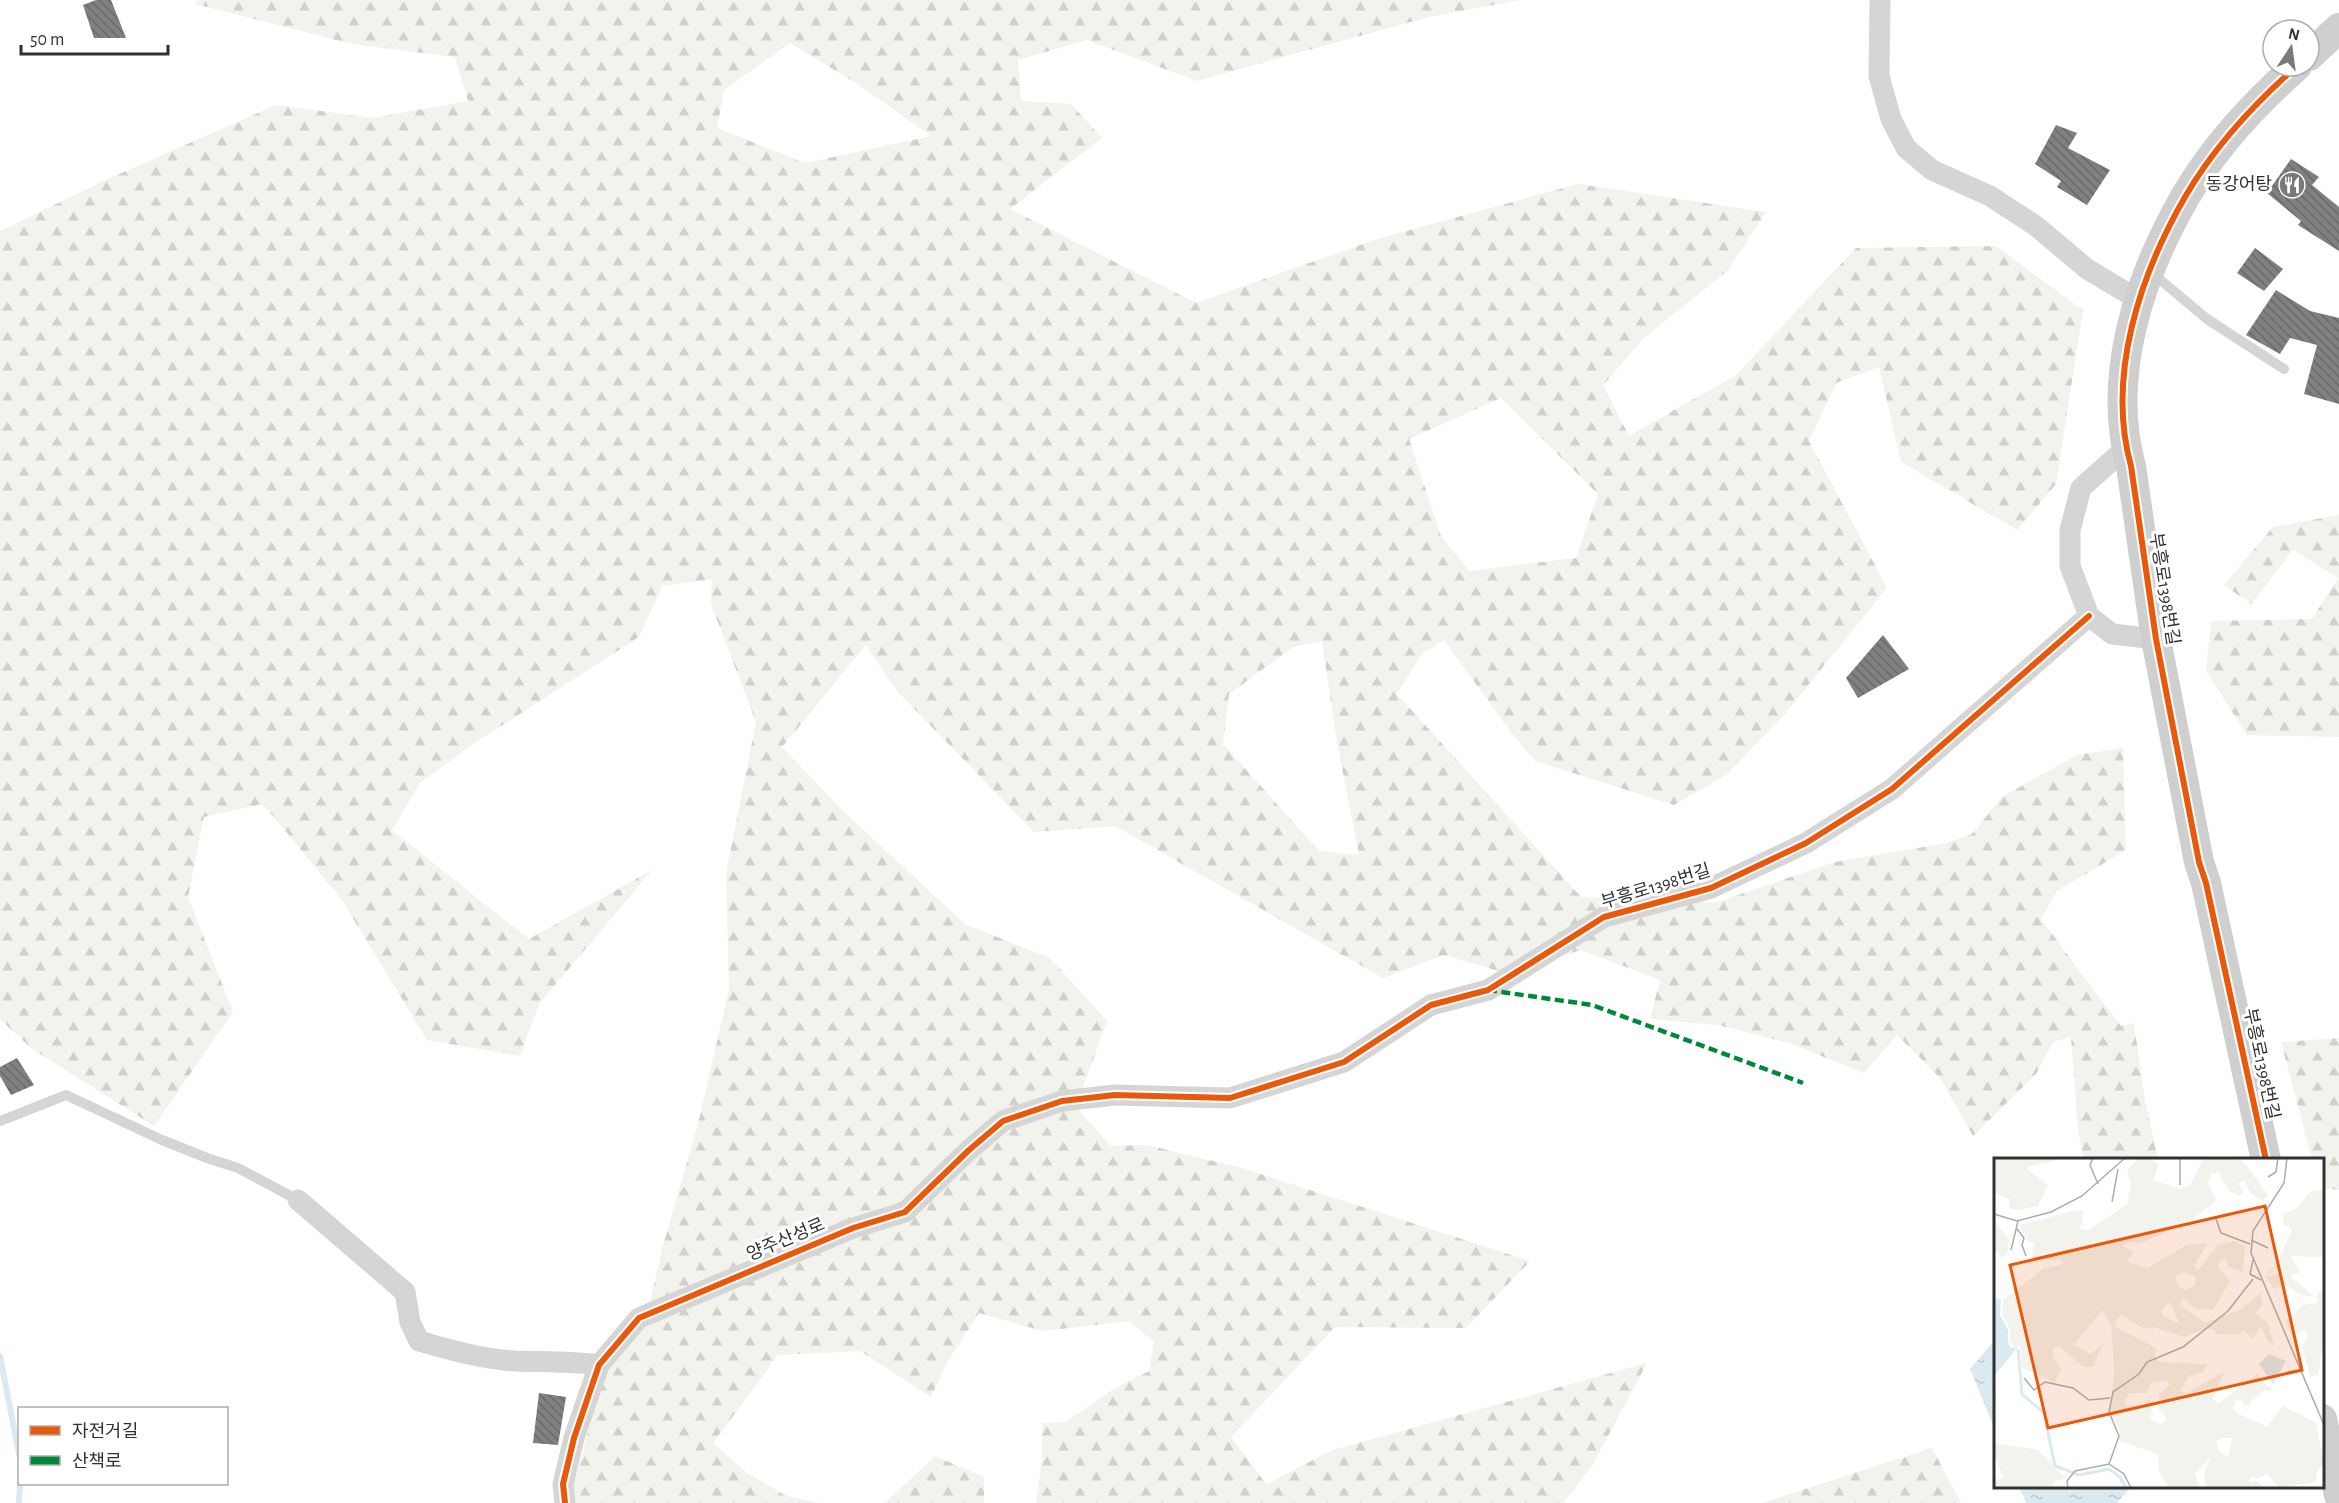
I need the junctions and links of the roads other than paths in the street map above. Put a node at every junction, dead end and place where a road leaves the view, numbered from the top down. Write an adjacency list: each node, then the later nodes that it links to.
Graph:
1 (1880, 0): 6 (street)
2 (2339, 28): 3 (street)
3 (2321, 45)
4 (2284, 78): 5 (street, 부흥로1398번길)
5 (2151, 272): 6 (street, 부흥로1398번길); 7 (lane)
6 (2139, 300): 8 (street, 부흥로1398번길)
7 (2284, 369)
8 (2126, 448): 9 (street); 10 (street, 부흥로1398번길)
9 (2089, 616): 10 (street); 11 (street, 부흥로1398번길)
10 (2156, 639): 13 (street, 부흥로1398번길)
11 (1115, 1095): 15 (street, 양주산성로)
12 (0, 1121): 14 (lane)
13 (2266, 1158)
14 (298, 1200): 15 (street)
15 (599, 1365): 18 (street, 양주산성로)
16 (2324, 1428): 17 (street)
17 (2339, 1495)
18 (565, 1503)

